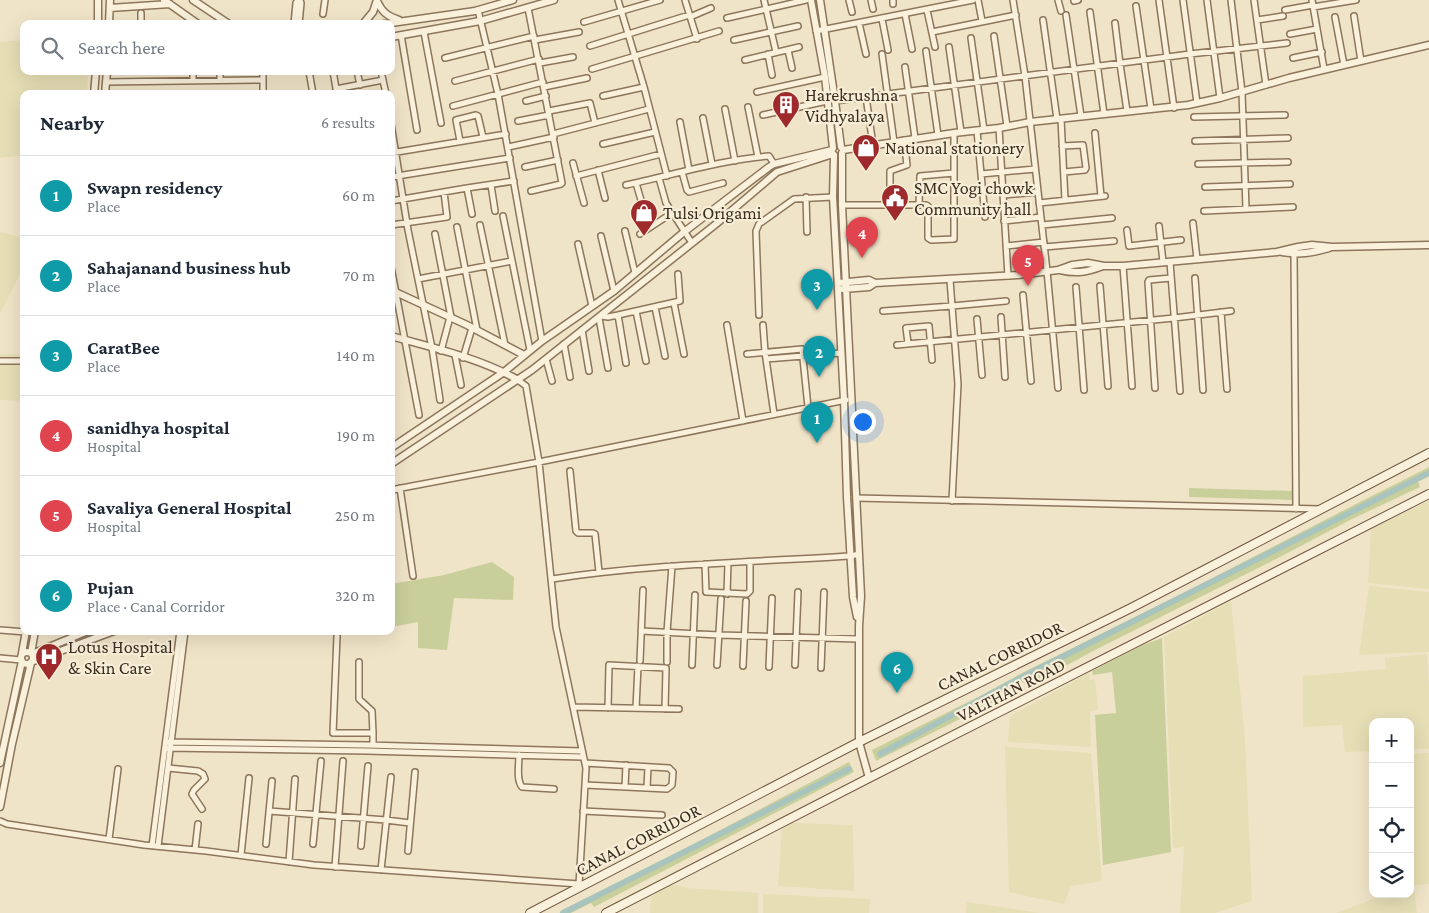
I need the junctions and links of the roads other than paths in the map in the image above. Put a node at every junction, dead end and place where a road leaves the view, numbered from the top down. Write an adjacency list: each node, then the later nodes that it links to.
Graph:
1 (98, 0): 51 (street)
2 (193, 0): 55 (street)
3 (299, 0): 56 (street); 57 (street)
4 (325, 0): 42 (street)
5 (377, 0): 58 (street); 61 (street)
6 (513, 0): 35 (street)
7 (554, 0): 31 (street)
8 (618, 0): 38 (street)
9 (660, 0): 38 (street)
10 (685, 0): 46 (street)
11 (764, 0): 33 (street)
12 (806, 0): 33 (street)
13 (811, 0): 70 (street)
14 (820, 0): 70 (street)
15 (849, 0): 39 (street)
16 (871, 0): 34 (street)
17 (973, 0): 36 (street)
18 (978, 0): 63 (street)
19 (1013, 0): 44 (street)
20 (1058, 0): 37 (street)
21 (1159, 0): 108 (street)
22 (1183, 0): 104 (street)
23 (1206, 0): 99 (street)
24 (1231, 0): 94 (street)
25 (1254, 0): 60 (street)
26 (1356, 0): 29 (street)
27 (167, 2): 28 (street); 54 (street)
28 (110, 4): 52 (street)
29 (1313, 4): 60 (street); 69 (street)
30 (1136, 6): 112 (street)
31 (528, 8): 62 (street); 81 (street)
32 (712, 8): 46 (street)
33 (766, 9): 48 (street); 72 (street)
34 (873, 9)
35 (478, 10): 61 (street); 62 (street)
36 (927, 10): 43 (street); 75 (street)
37 (1061, 11)
38 (622, 12): 65 (street); 78 (street)
39 (852, 12)
40 (1090, 12): 117 (street)
41 (141, 13): 53 (street)
42 (324, 14)
43 (905, 14): 50 (street); 93 (street)
44 (1016, 15): 63 (street); 135 (street)
45 (1066, 15): 122 (street)
46 (690, 16): 78 (street); 83 (street)
47 (1354, 16): 113 (street)
48 (727, 18)
49 (1335, 18): 115 (street)
50 (882, 19): 66 (street); 96 (street)
51 (98, 20)
52 (109, 20)
53 (141, 20)
54 (192, 20)
55 (223, 20)
56 (294, 20)
57 (300, 20)
58 (368, 20)
59 (1043, 20): 123 (street)
60 (1257, 20): 88 (street)
61 (402, 21): 64 (street)
62 (480, 21): 73 (street); 91 (street)
63 (982, 21): 75 (street)
64 (395, 22)
65 (584, 22)
66 (859, 23): 70 (street); 102 (street)
67 (1115, 23): 114 (street)
68 (798, 26): 72 (street)
69 (1317, 29): 76 (street); 100 (street)
70 (820, 30): 134 (street); 169 (street)
71 (719, 31): 83 (street)
72 (771, 31): 84 (street); 98 (street)
73 (424, 32): 77 (street); 190 (street)
74 (578, 32): 81 (street)
75 (932, 32): 89 (street)
76 (1290, 34)
77 (401, 35): 79 (street); 194 (street)
78 (628, 35): 87 (street); 106 (street)
79 (395, 36)
80 (994, 36): 137 (street)
81 (534, 38): 91 (street); 111 (street)
82 (971, 38): 144 (street)
83 (697, 39): 106 (street)
84 (734, 40)
85 (1288, 43): 88 (street)
86 (1429, 45): 113 (street)
87 (590, 46)
88 (1260, 46): 94 (street); 148 (street)
89 (935, 47)
90 (949, 47): 147 (street)
91 (487, 48): 107 (street); 120 (street)
92 (800, 48): 95 (street)
93 (912, 49)
94 (1237, 49): 99 (street); 160 (street)
95 (788, 50): 98 (street); 118 (street)
96 (888, 50)
97 (926, 51): 150 (street)
98 (776, 52): 101 (street)
99 (1214, 52): 104 (street); 166 (street)
100 (1322, 52): 109 (street); 119 (street)
101 (768, 54): 110 (street); 133 (street)
102 (866, 54)
103 (882, 54): 162 (street)
104 (1190, 54): 108 (street); 170 (street)
105 (573, 56): 111 (street)
106 (635, 57): 121 (street); 149 (street)
107 (445, 58)
108 (1167, 58): 112 (street); 173 (street)
109 (1293, 58)
110 (745, 60)
111 (539, 61): 120 (street); 145 (street)
112 (1144, 61): 114 (street); 176 (street)
113 (1361, 61): 115 (street)
114 (1120, 64): 117 (street); 177 (street)
115 (1344, 65): 119 (street)
116 (905, 67): 159 (street)
117 (1097, 67): 122 (street); 179 (street)
118 (792, 68)
119 (1324, 69): 148 (street)
120 (493, 70): 142 (street); 161 (street)
121 (592, 70)
122 (1074, 70): 123 (street); 182 (street)
123 (1050, 73): 135 (street); 186 (street)
124 (96, 75): 151 (street)
125 (107, 75): 143 (street)
126 (193, 75): 141 (street)
127 (220, 75): 138 (street)
128 (263, 75): 139 (street)
129 (310, 75): 154 (street)
130 (334, 75): 155 (street)
131 (358, 75): 146 (street)
132 (382, 75): 140 (street)
133 (772, 75)
134 (824, 76): 158 (street); 168 (street)
135 (1025, 76): 137 (street); 189 (street)
136 (587, 78): 145 (street)
137 (1001, 79): 144 (street); 192 (street)
138 (220, 80): 139 (street); 141 (street)
139 (263, 80): 153 (street)
140 (383, 80): 146 (street); 157 (street)
141 (193, 81): 143 (street)
142 (455, 81)
143 (106, 82): 152 (street)
144 (978, 82): 147 (street); 195 (street)
145 (544, 84): 161 (street); 163 (street)
146 (360, 85): 156 (street)
147 (954, 85): 150 (street); 197 (street)
148 (1266, 85): 160 (street)
149 (644, 87): 164 (street); 174 (street)
150 (932, 88): 159 (street); 200 (street)
151 (94, 90)
152 (105, 90)
153 (263, 90)
154 (312, 90)
155 (336, 90)
156 (343, 90)
157 (385, 90)
158 (757, 92)
159 (909, 92): 162 (street); 203 (street)
160 (1242, 92): 166 (street); 183 (street)
161 (498, 94): 171 (street); 199 (street)
162 (887, 94): 165 (street); 209 (street)
163 (546, 96): 167 (street); 178 (street)
164 (603, 96)
165 (866, 97): 169 (street); 211 (street)
166 (1220, 98): 170 (street)
167 (526, 101)
168 (827, 101): 181 (street); 216 (street)
169 (836, 101): 214 (street)
170 (1197, 103): 173 (street)
171 (453, 106)
172 (748, 107): 219 (street)
173 (1174, 108): 176 (street)
174 (650, 109): 191 (street); 196 (street)
175 (725, 109): 222 (street)
176 (1150, 109): 177 (street)
177 (1127, 111): 179 (street)
178 (549, 113): 187 (street); 191 (street); 201 (street)
179 (1104, 114): 182 (street)
180 (1285, 114): 183 (street)
181 (763, 115)
182 (1081, 116): 186 (street)
183 (1242, 116): 184 (street); 206 (street)
184 (1194, 117)
185 (702, 118): 226 (street)
186 (1059, 119): 189 (street); 212 (street)
187 (518, 121)
188 (680, 122): 232 (street)
189 (1030, 122): 192 (street); 230 (street)
190 (441, 123)
191 (595, 123): 201 (street)
192 (1006, 126): 193 (street)
193 (999, 128): 195 (street); 234 (street)
194 (417, 130)
195 (980, 130): 197 (street); 237 (street)
196 (655, 132): 210 (street); 217 (street)
197 (957, 132): 200 (street); 236 (street)
198 (1095, 133): 261 (street)
199 (506, 134): 202 (street); 213 (street)
200 (938, 135): 203 (street)
201 (554, 136): 213 (street); 221 (street)
202 (482, 137): 207 (street); 207 (street)
203 (915, 138): 205 (street)
204 (1288, 138): 206 (street)
205 (904, 140): 209 (street); 266 (street)
206 (1243, 140): 208 (street); 223 (street)
207 (460, 141): 215 (street)
208 (1195, 141)
209 (894, 142): 211 (street)
210 (603, 144)
211 (873, 145): 214 (street)
212 (1062, 146): 235 (street); 235 (street)
213 (508, 147): 220 (street)
214 (842, 150): 216 (street); 265 (street)
215 (395, 152)
216 (833, 152): 227 (street); 257 (street); 295 (street)
217 (661, 154): 231 (street); 241 (street)
218 (395, 157): 239 (street)
219 (758, 157): 222 (street); 227 (street)
220 (510, 158): 239 (street); 243 (street)
221 (558, 160): 229 (street); 252 (street)
222 (735, 161): 226 (street)
223 (1244, 162): 224 (street); 228 (street); 249 (street)
224 (1288, 162)
225 (573, 163): 240 (street)
226 (712, 164): 232 (street)
227 (774, 164): 288 (street)
228 (1198, 164)
229 (525, 167)
230 (1035, 169): 234 (street); 254 (street)
231 (598, 170): 240 (street); 258 (street)
232 (689, 170): 233 (street)
233 (682, 172): 241 (street); 245 (street)
234 (1002, 172): 237 (street); 255 (street)
235 (1064, 172): 261 (street)
236 (954, 173): 264 (street); 264 (street)
237 (980, 174): 275 (street)
238 (395, 176): 239 (street)
239 (399, 176): 259 (street)
240 (576, 176): 262 (street)
241 (667, 176): 242 (street)
242 (659, 178): 244 (street); 272 (street)
243 (514, 181): 246 (street); 361 (street)
244 (636, 183): 248 (street); 267 (street)
245 (723, 183)
246 (491, 184): 251 (street); 270 (street)
247 (1290, 184): 249 (street)
248 (626, 185)
249 (1245, 186): 250 (street); 269 (street)
250 (1204, 187)
251 (467, 188): 253 (street); 273 (street)
252 (531, 191)
253 (444, 192): 259 (street); 279 (street)
254 (1038, 192): 255 (street); 263 (street)
255 (1003, 195): 278 (street)
256 (806, 197): 257 (street); 289 (street); 338 (street)
257 (833, 197): 320 (street)
258 (606, 198)
259 (404, 199): 260 (street); 279 (street)
260 (395, 200)
261 (1066, 200): 263 (street)
262 (584, 203)
263 (1039, 203): 276 (street)
264 (919, 204): 266 (street)
265 (842, 205): 266 (street); 321 (street)
266 (890, 205)
267 (643, 207)
268 (1293, 207): 269 (street)
269 (1246, 209): 271 (street)
270 (495, 211)
271 (1204, 211)
272 (672, 213): 288 (street); 291 (street)
273 (472, 214)
274 (503, 216): 305 (street)
275 (985, 217)
276 (1041, 217): 278 (street); 283 (street)
277 (1112, 218): 283 (street)
278 (1004, 222): 300 (street)
279 (408, 223): 281 (street); 318 (street)
280 (1193, 223): 304 (street)
281 (395, 225)
282 (480, 225): 308 (street)
283 (1042, 225): 298 (street)
284 (1159, 226): 296 (street)
285 (457, 227): 310 (street)
286 (624, 230): 312 (street)
287 (1127, 230): 296 (street)
288 (684, 232): 295 (street); 312 (street)
289 (807, 232)
290 (435, 234): 313 (street)
291 (640, 234)
292 (601, 236): 325 (street)
293 (1181, 240): 296 (street)
294 (1114, 241): 298 (street)
295 (692, 243): 343 (street)
296 (1161, 243): 306 (street)
297 (578, 244): 331 (street)
298 (1044, 244): 300 (street); 311 (street)
299 (1429, 244): 301 (street)
300 (1006, 246): 315 (street)
301 (1332, 247): 302 (street); 303 (street)
302 (1277, 252): 303 (street); 304 (street)
303 (1294, 254): 421 (street)
304 (1197, 259): 307 (street)
305 (512, 261): 308 (street); 369 (street)
306 (1163, 262): 307 (street); 309 (street)
307 (1170, 262): 316 (street)
308 (488, 265): 310 (street); 365 (street)
309 (1123, 266): 311 (street); 347 (street)
310 (465, 270): 313 (street); 352 (street)
311 (1047, 271): 315 (street); 354 (street)
312 (635, 273): 325 (street)
313 (443, 274): 318 (street); 342 (street)
314 (678, 274): 329 (street)
315 (1008, 276): 319 (street)
316 (1171, 278): 344 (street); 346 (street)
317 (1195, 278): 341 (street)
318 (418, 279): 330 (street)
319 (950, 280): 321 (street); 332 (street)
320 (838, 286): 321 (street); 371 (street)
321 (846, 286): 404 (street)
322 (1100, 286): 349 (street)
323 (1076, 287): 351 (street)
324 (395, 291): 330 (street)
325 (614, 291): 331 (street)
326 (1023, 295): 355 (street)
327 (395, 298): 360 (street)
328 (1006, 301): 332 (street)
329 (674, 303): 333 (street); 372 (street)
330 (423, 305): 342 (street); 367 (street)
331 (592, 306): 361 (street)
332 (952, 306): 335 (street); 359 (street)
333 (655, 307): 334 (street); 376 (street)
334 (636, 311): 339 (street); 384 (street)
335 (883, 311)
336 (1232, 311): 337 (street)
337 (1221, 312): 341 (street); 400 (street)
338 (759, 315)
339 (618, 316): 343 (street); 385 (street)
340 (1001, 316): 356 (street)
341 (1198, 316): 344 (street); 402 (street)
342 (451, 317): 352 (street); 368 (street)
343 (600, 317): 353 (street); 386 (street)
344 (1174, 318): 346 (street); 403 (street)
345 (977, 319): 358 (street)
346 (1150, 321): 347 (street); 399 (street)
347 (1127, 323): 349 (street); 397 (street)
348 (763, 325): 370 (street)
349 (1103, 325): 351 (street); 396 (street)
350 (727, 326): 410 (street)
351 (1079, 327): 354 (street); 401 (street)
352 (474, 329): 365 (street); 378 (street)
353 (582, 330): 364 (street); 387 (street)
354 (1053, 330): 355 (street); 398 (street)
355 (1026, 333): 356 (street); 394 (street)
356 (1003, 335): 358 (street); 391 (street)
357 (395, 337): 360 (street)
358 (980, 337): 359 (street); 389 (street)
359 (955, 339): 362 (street); 420 (street)
360 (406, 340): 367 (street); 409 (street)
361 (542, 341): 369 (street)
362 (931, 341): 363 (street); 363 (street); 381 (street)
363 (908, 343): 366 (street)
364 (564, 344): 379 (street); 390 (street)
365 (504, 345): 375 (street)
366 (897, 345)
367 (432, 348): 368 (street); 405 (street)
368 (441, 350): 374 (street)
369 (530, 350): 375 (street)
370 (765, 352): 373 (street); 377 (street); 380 (street)
371 (841, 353): 377 (street); 406 (street)
372 (684, 354)
373 (747, 354)
374 (455, 355): 378 (street); 395 (street)
375 (524, 355): 388 (street)
376 (665, 356)
377 (804, 356): 380 (street); 407 (street)
378 (463, 358): 388 (street)
379 (546, 359): 392 (street); 393 (street)
380 (766, 359): 408 (street)
381 (932, 360)
382 (0, 361): 383 (street)
383 (20, 361)
384 (646, 361)
385 (626, 363)
386 (608, 368)
387 (589, 371)
388 (504, 372): 392 (street); 411 (street)
389 (982, 375)
390 (570, 377)
391 (1006, 377)
392 (518, 380): 413 (street); 414 (street)
393 (552, 381)
394 (1031, 381)
395 (461, 385)
396 (1108, 386)
397 (1132, 386)
398 (1058, 388)
399 (1155, 388)
400 (1227, 389)
401 (1084, 390)
402 (1203, 390)
403 (1180, 391)
404 (852, 399): 406 (street); 419 (street)
405 (440, 400)
406 (844, 400): 407 (street); 424 (street)
407 (808, 407): 408 (street)
408 (774, 414): 410 (street)
409 (419, 416)
410 (743, 421): 414 (street)
411 (395, 445)
412 (1429, 453): 422 (main road, CANAL CORRIDOR)
413 (395, 461)
414 (539, 462): 416 (street); 431 (street)
415 (570, 471): 429 (street)
416 (400, 488): 417 (street); 430 (street)
417 (395, 489)
418 (1429, 494): 496 (main road, VALTHAN ROAD)
419 (856, 498): 420 (street); 423 (street)
420 (952, 501): 421 (street)
421 (1296, 509): 422 (street)
422 (1320, 509): 479 (main road, CANAL CORRIDOR)
423 (859, 554): 424 (street); 440 (street)
424 (851, 556): 425 (street); 440 (street)
425 (750, 562): 426 (street); 435 (street)
426 (728, 563): 427 (street); 435 (street)
427 (705, 564): 428 (street); 435 (street)
428 (672, 566): 429 (street); 444 (street)
429 (599, 572): 431 (street)
430 (413, 576)
431 (552, 579): 472 (street)
432 (643, 590): 442 (street)
433 (798, 592): 456 (street)
434 (824, 592): 457 (street)
435 (727, 594)
436 (695, 595): 445 (street)
437 (772, 598): 455 (street)
438 (721, 599): 452 (street)
439 (746, 601): 454 (street)
440 (858, 626): 458 (street)
441 (0, 630): 443 (street)
442 (642, 631): 444 (street); 465 (street)
443 (20, 632)
444 (667, 632): 445 (street); 464 (street)
445 (693, 633): 452 (street); 466 (street)
446 (26, 635): 461 (street)
447 (34, 635): 459 (street)
448 (78, 635): 459 (street)
449 (103, 635): 462 (street)
450 (180, 635): 478 (street)
451 (184, 635): 478 (street)
452 (719, 635): 454 (street); 467 (street)
453 (337, 636): 477 (street)
454 (744, 636): 455 (street); 469 (street)
455 (771, 637): 456 (street); 470 (street)
456 (797, 637): 457 (street); 468 (street)
457 (822, 638): 458 (street); 471 (street)
458 (859, 639): 479 (street)
459 (32, 653): 461 (street); 462 (street)
460 (0, 658): 461 (street)
461 (22, 658): 462 (street); 487 (street)
462 (31, 662): 503 (street)
463 (359, 662): 477 (street)
464 (667, 662)
465 (639, 664): 473 (street); 474 (street); 475 (street)
466 (692, 664)
467 (717, 665)
468 (795, 665)
469 (743, 666)
470 (770, 667)
471 (821, 668)
472 (573, 707): 473 (street); 482 (street)
473 (608, 708): 474 (street)
474 (636, 708): 475 (street)
475 (665, 708): 476 (street)
476 (678, 709)
477 (373, 733): 480 (street)
478 (169, 742): 480 (street); 481 (street)
479 (859, 742): 496 (street); 527 (main road, CANAL CORRIDOR)
480 (373, 745): 482 (street)
481 (168, 748): 483 (street); 491 (street); 519 (street)
482 (582, 751): 484 (street)
483 (519, 755): 484 (street); 502 (street)
484 (584, 760): 488 (street); 499 (street)
485 (321, 761): 508 (street)
486 (343, 761): 510 (street)
487 (0, 763)
488 (626, 765): 490 (street); 500 (street)
489 (368, 766): 511 (street)
490 (648, 767): 501 (street); 501 (street)
491 (168, 768): 504 (street); 519 (street)
492 (118, 769): 516 (street)
493 (415, 772): 514 (street)
494 (249, 778): 523 (street)
495 (391, 778): 512 (street)
496 (869, 778): 529 (main road, VALTHAN ROAD)
497 (295, 779): 507 (street)
498 (272, 781): 505 (street)
499 (585, 785): 500 (street); 506 (street)
500 (625, 787): 501 (street)
501 (646, 788)
502 (554, 789)
503 (0, 807)
504 (202, 809)
505 (269, 811): 507 (street); 517 (street)
506 (583, 811): 509 (street); 527 (street)
507 (292, 814): 508 (street); 524 (street)
508 (315, 815): 510 (street); 518 (street)
509 (662, 815)
510 (339, 817): 511 (street); 525 (street)
511 (363, 819): 512 (street); 520 (street)
512 (386, 820): 514 (street); 526 (street)
513 (0, 821): 516 (street)
514 (410, 823): 522 (street)
515 (198, 824): 521 (street)
516 (109, 839): 519 (street)
517 (266, 844)
518 (313, 844)
519 (155, 846): 521 (street)
520 (361, 846)
521 (195, 850): 523 (street)
522 (408, 851)
523 (241, 855): 524 (street)
524 (289, 862): 525 (street)
525 (335, 867): 526 (street)
526 (381, 870): 527 (street)
527 (579, 886): 528 (main road, CANAL CORRIDOR)
528 (530, 913)
529 (606, 913)

